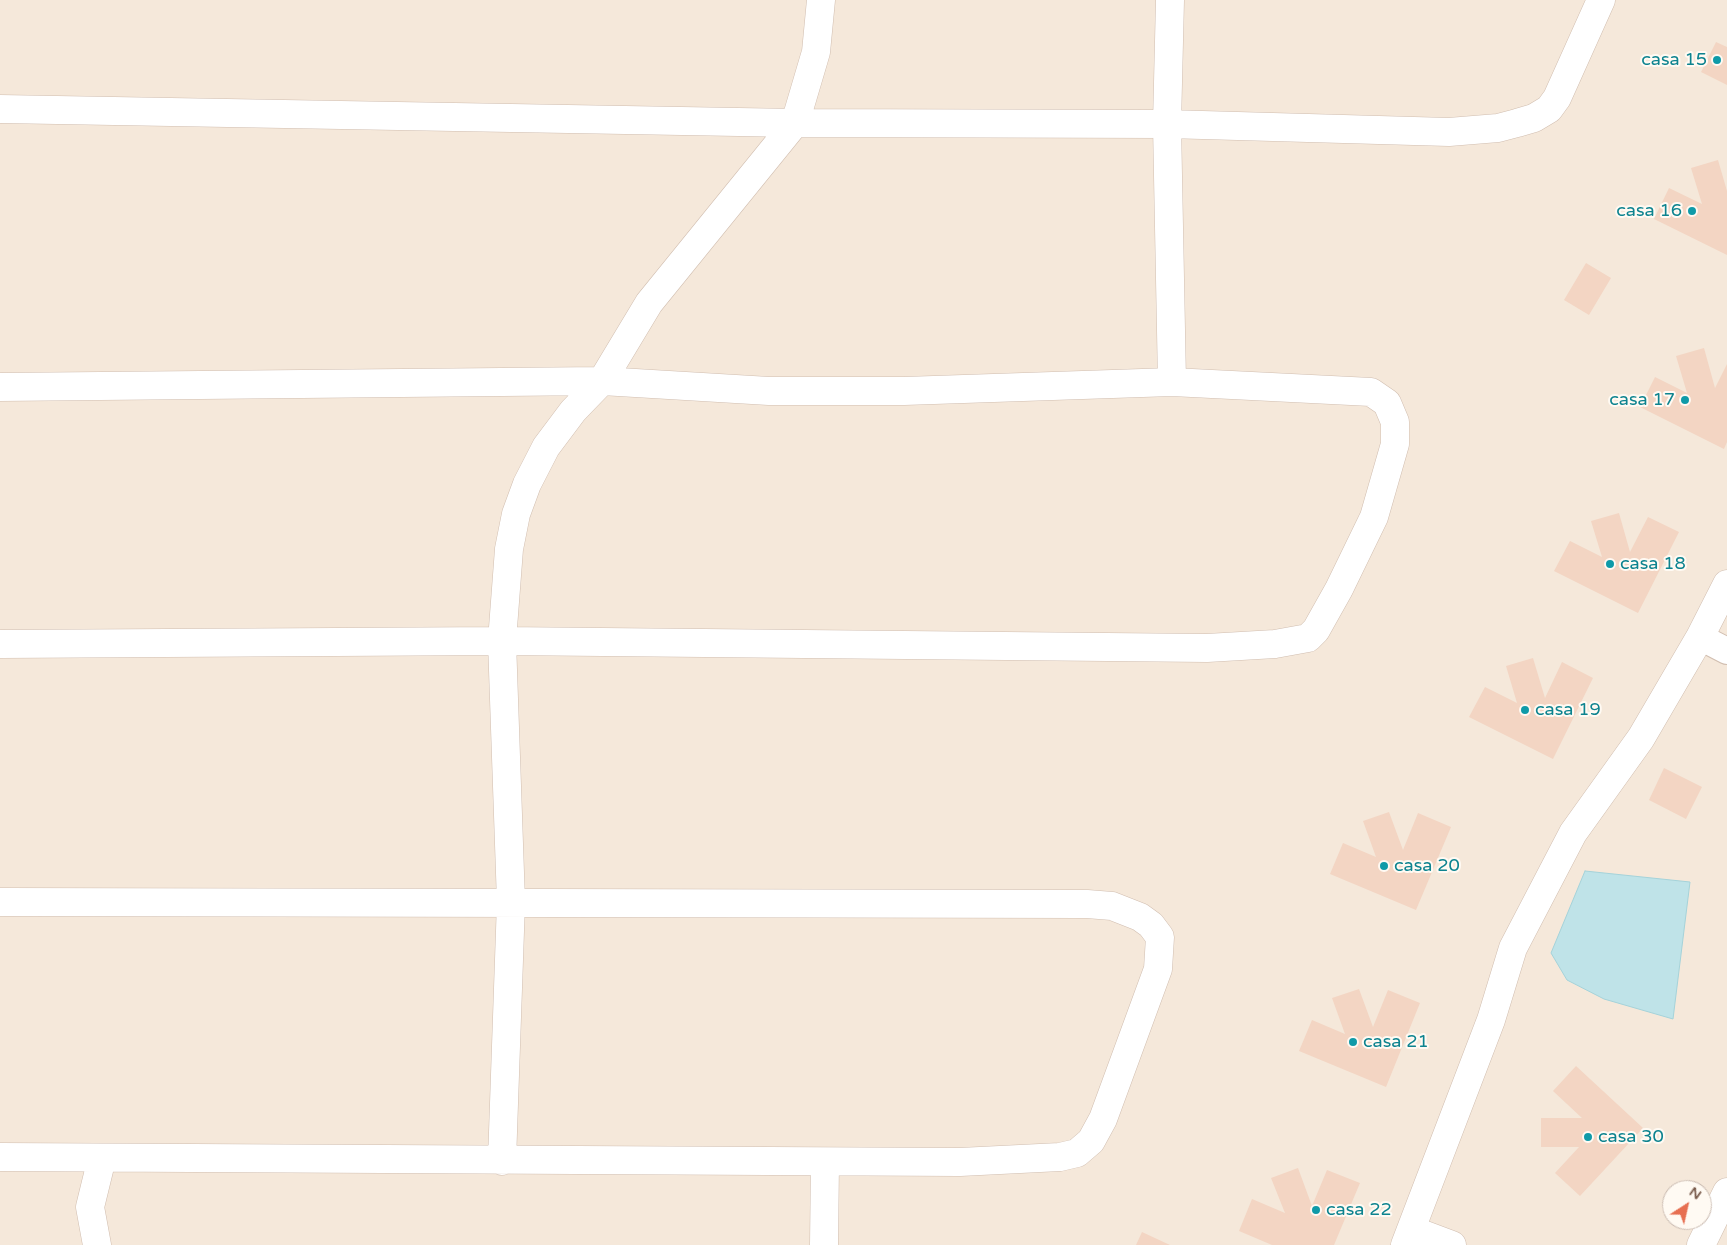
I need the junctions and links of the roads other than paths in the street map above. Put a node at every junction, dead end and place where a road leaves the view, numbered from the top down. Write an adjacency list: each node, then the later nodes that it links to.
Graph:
1 (820, 0): 5 (street)
2 (1170, 0): 6 (street)
3 (1601, 0): 6 (street)
4 (0, 109): 5 (street)
5 (795, 123): 6 (street); 7 (street)
6 (1167, 124): 8 (street)
7 (602, 382): 8 (street); 9 (street); 12 (street)
8 (1172, 382): 12 (street)
9 (0, 387)
10 (1727, 584): 11 (street)
11 (1700, 637): 14 (street); 22 (street)
12 (502, 641): 13 (street); 16 (street)
13 (0, 644)
14 (1727, 651)
15 (0, 902): 16 (street)
16 (510, 902): 19 (street); 20 (street)
17 (0, 1157): 18 (street)
18 (102, 1158): 19 (street); 23 (street)
19 (502, 1162): 20 (street)
20 (825, 1162): 24 (street)
21 (1727, 1192): 26 (street)
22 (1409, 1238): 25 (street)
23 (97, 1245)
24 (824, 1245)
25 (1452, 1245)
26 (1701, 1245)

